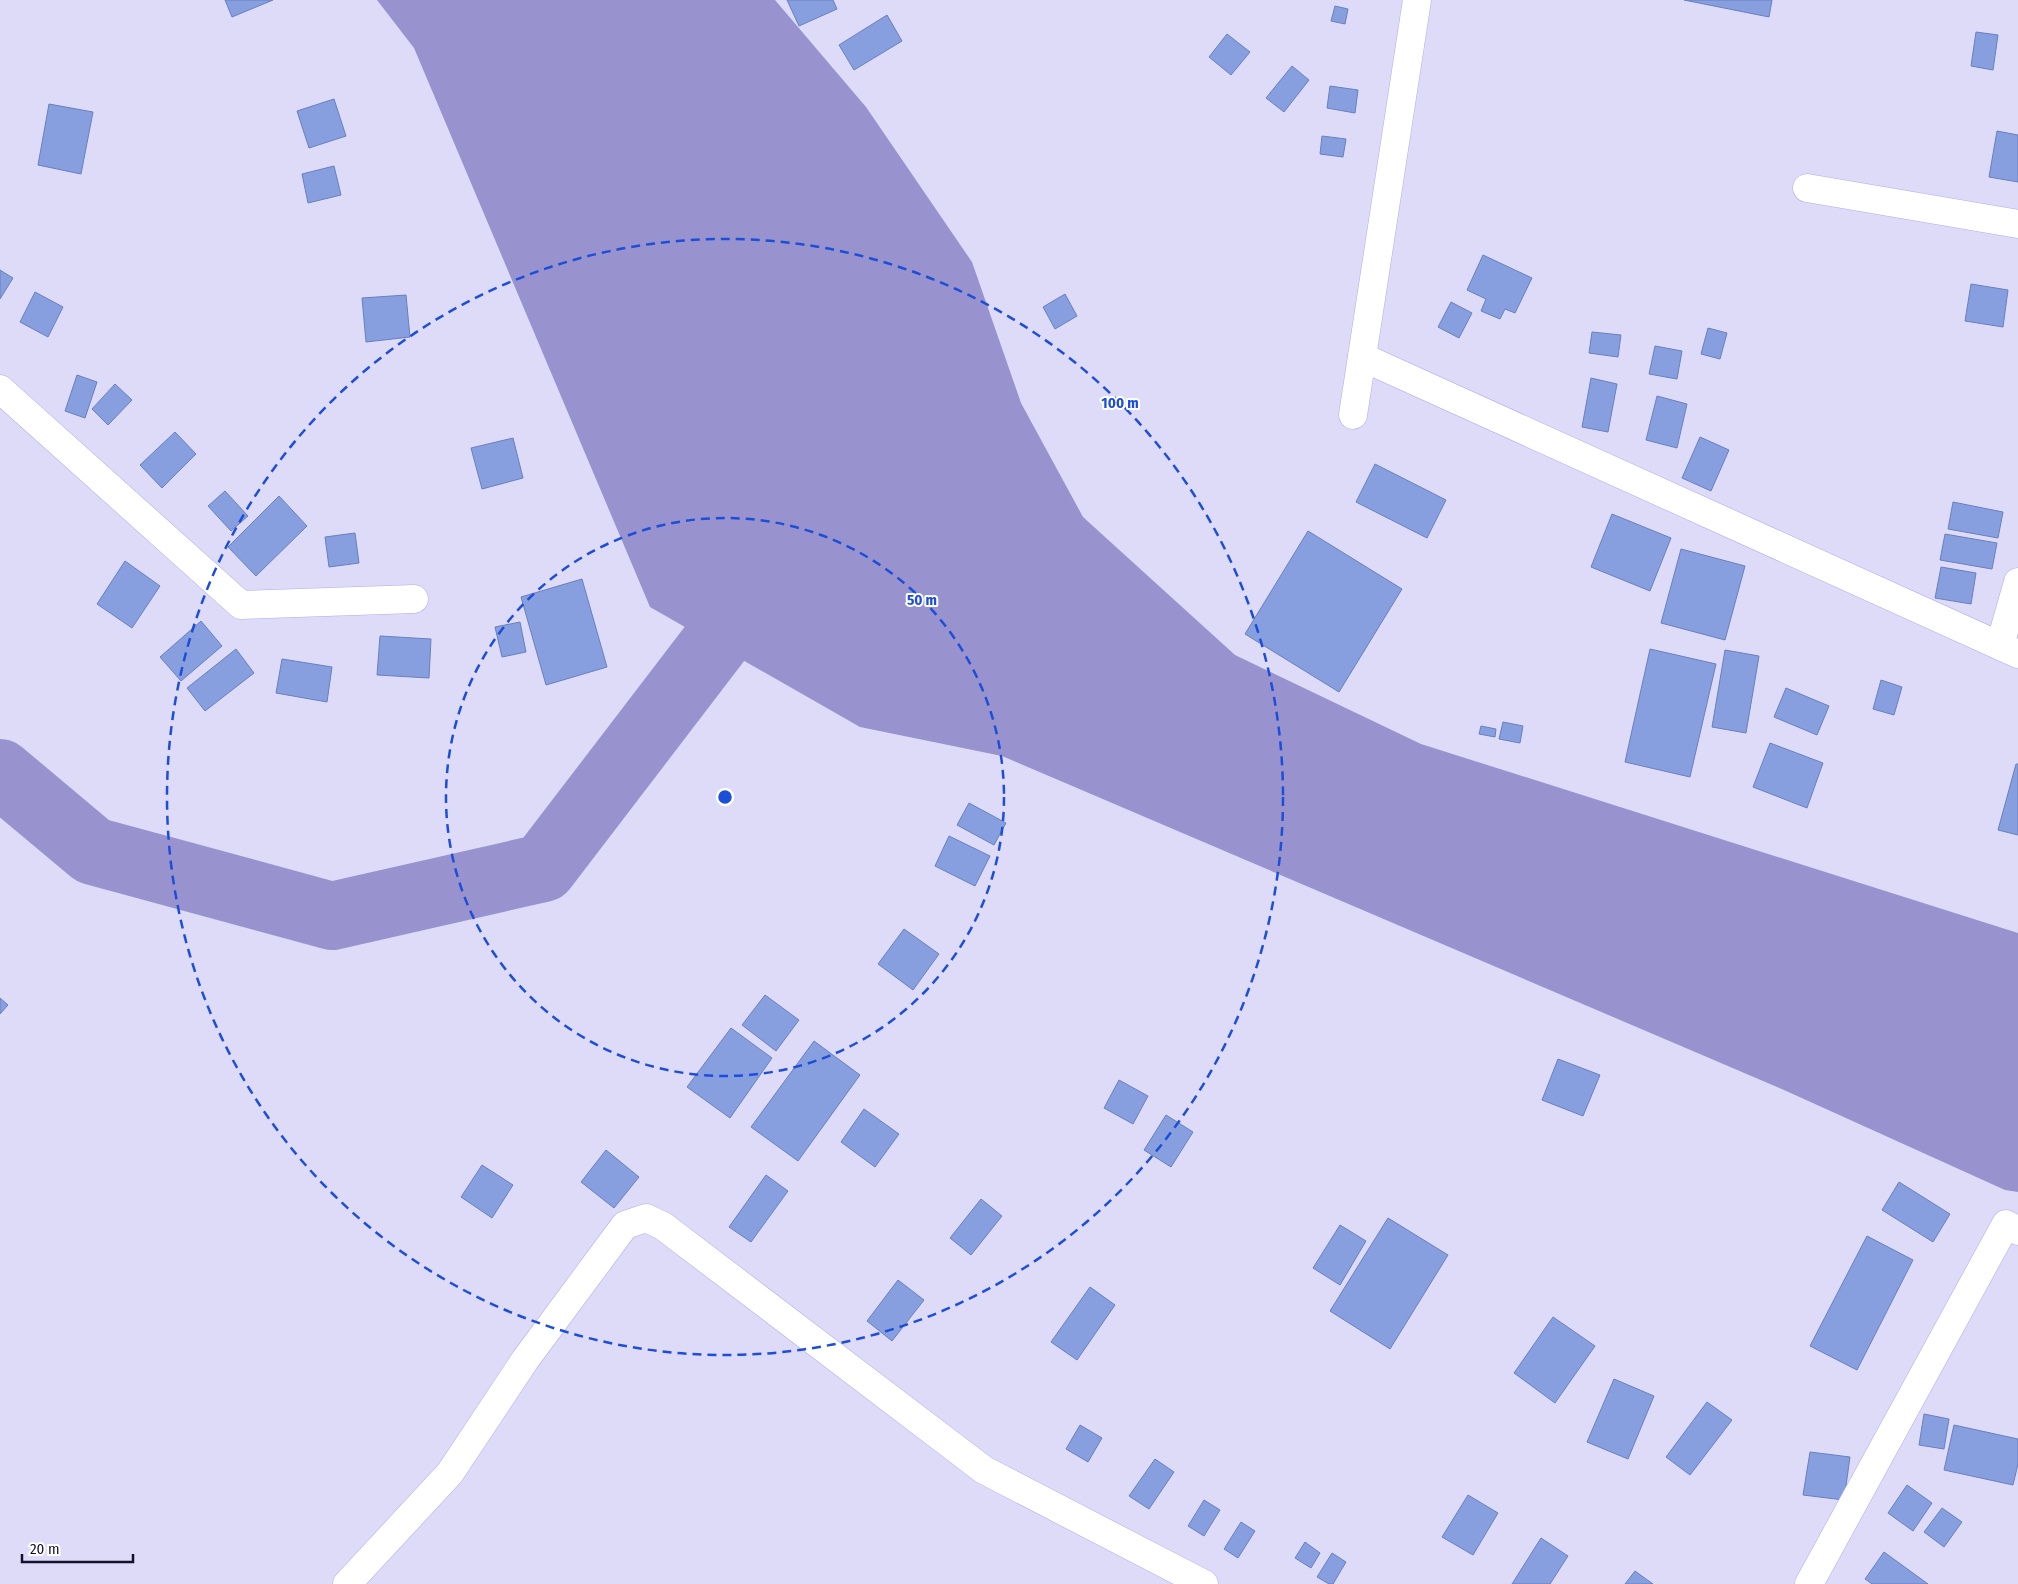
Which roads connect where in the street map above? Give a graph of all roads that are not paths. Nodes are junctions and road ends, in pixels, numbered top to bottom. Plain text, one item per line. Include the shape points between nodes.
1 (1417, 0) edge
2 (1807, 188) dead end
3 (2018, 224) edge
4 (1362, 357) junction
5 (0, 389) edge
6 (1352, 415) dead end
7 (2018, 582) edge
8 (414, 599) dead end
9 (2009, 650) edge
10 (2018, 1231) edge
11 (1812, 1583) edge
12 (347, 1584) edge
13 (1204, 1584) edge

1 - 4 street
2 - 3 street
4 - 6 street
4 - 9 street
5 - 8 street via 242,605
7 - 9 street
10 - 11 street via 2006,1224
12 - 13 street via 450,1473 525,1360 625,1225 646,1218 663,1226 984,1470

